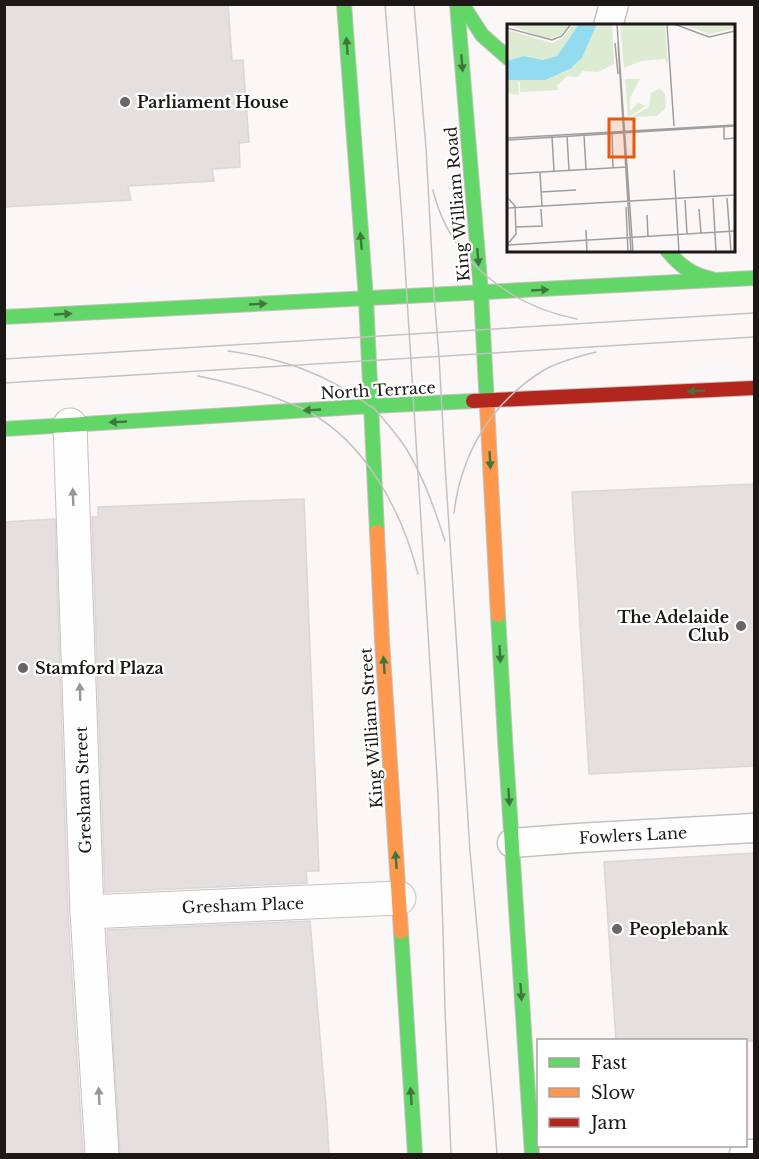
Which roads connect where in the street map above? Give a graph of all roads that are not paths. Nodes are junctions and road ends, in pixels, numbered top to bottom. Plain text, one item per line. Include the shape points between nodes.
1 (344, 4) edge
2 (457, 4) edge
3 (462, 4) edge
4 (614, 4) edge
5 (609, 24) edge
6 (507, 57) edge
7 (669, 252) edge
8 (754, 278) edge
9 (723, 280) junction
10 (482, 293) junction
11 (366, 299) junction
12 (4, 317) edge
13 (754, 388) edge
14 (487, 401) junction
15 (371, 407) junction
16 (70, 425) junction
17 (4, 429) edge
18 (754, 828) edge
19 (512, 843) junction
20 (399, 898) junction
21 (87, 912) junction
22 (754, 1154) edge
23 (102, 1155) edge
24 (415, 1155) edge
25 (532, 1155) edge
26 (744, 1155) edge

11 -> 1 main road
2 -> 10 main road, King William Road
3 - 6 main road via 482,35
4 - 5 lane
7 - 9 main road via 693,275
8 - 9 main road
10 -> 9 main road
10 - 11 main road
10 - 14 main road, King William Road
12 -> 11 main road
11 - 15 main road, King William Street
13 -> 14 main road, North Terrace
14 - 15 main road, North Terrace
14 -> 19 main road
15 -> 16 main road, North Terrace
20 -> 15 main road, King William Street
16 - 17 main road, North Terrace
21 -> 16 street, Gresham Street
18 - 19 lane, Fowlers Lane
19 -> 25 main road
20 - 21 street, Gresham Place
24 -> 20 main road, King William Street
23 -> 21 street, Gresham Street
22 - 26 lane

